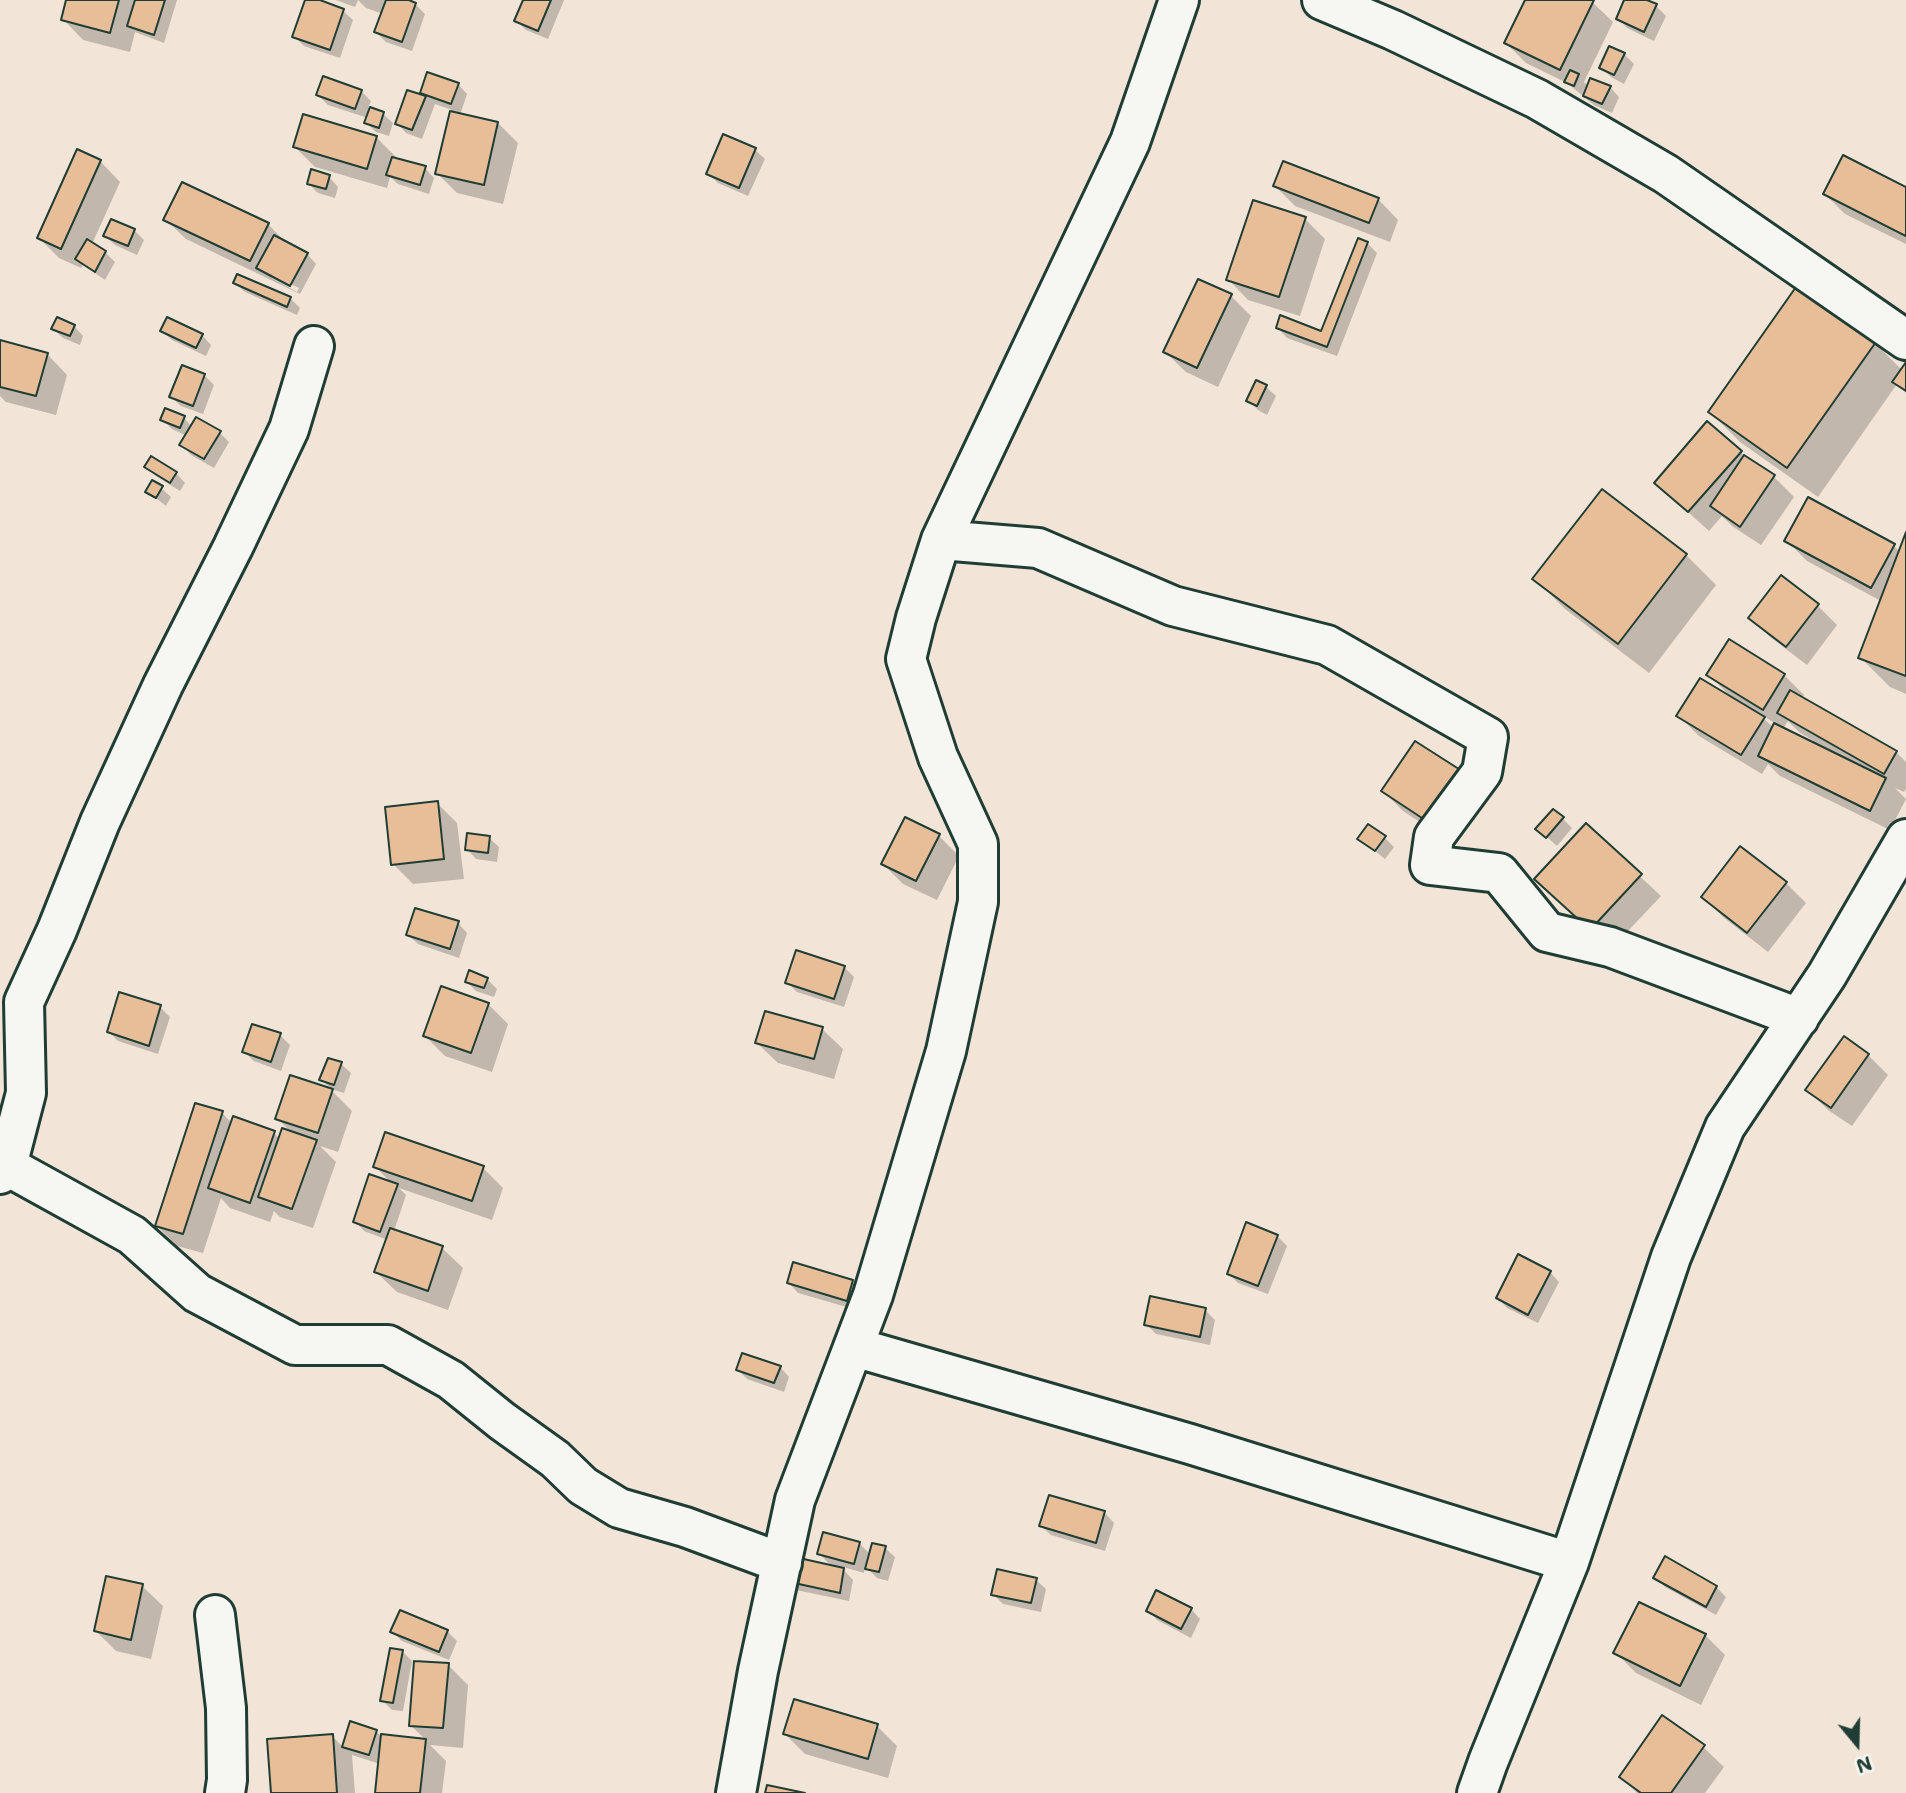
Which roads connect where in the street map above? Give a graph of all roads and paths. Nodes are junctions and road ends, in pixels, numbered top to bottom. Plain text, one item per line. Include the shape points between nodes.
1 (1179, 0) edge
2 (1322, 0) edge
3 (1906, 340) edge
4 (314, 346) dead end
5 (941, 540) junction
6 (1906, 838) edge
7 (1799, 1018) junction
8 (3, 1170) edge
9 (853, 1347) junction
10 (1570, 1562) junction
11 (782, 1563) junction
12 (215, 1615) dead end
13 (225, 1793) edge
14 (736, 1793) edge
15 (1477, 1793) edge

1 - 5 street via 1130,142
2 - 3 street via 1537,99 1666,174
4 - 8 street via 289,429 163,685 24,1002 26,1093
5 - 7 street via 1038,548 1173,606 1327,645 1488,737 1482,772 1434,837 1430,865 1499,873 1547,932 1610,947
5 - 9 street via 906,659 938,757 978,844 978,902 946,1051
6 - 7 street
7 - 10 street via 1725,1127 1671,1257
8 - 11 street via 132,1235 197,1293 295,1345 388,1345 451,1380 555,1459 583,1486 620,1508
9 - 10 street via 1190,1444
9 - 11 street via 795,1500
10 - 15 street
11 - 14 street
12 - 13 street via 226,1708

